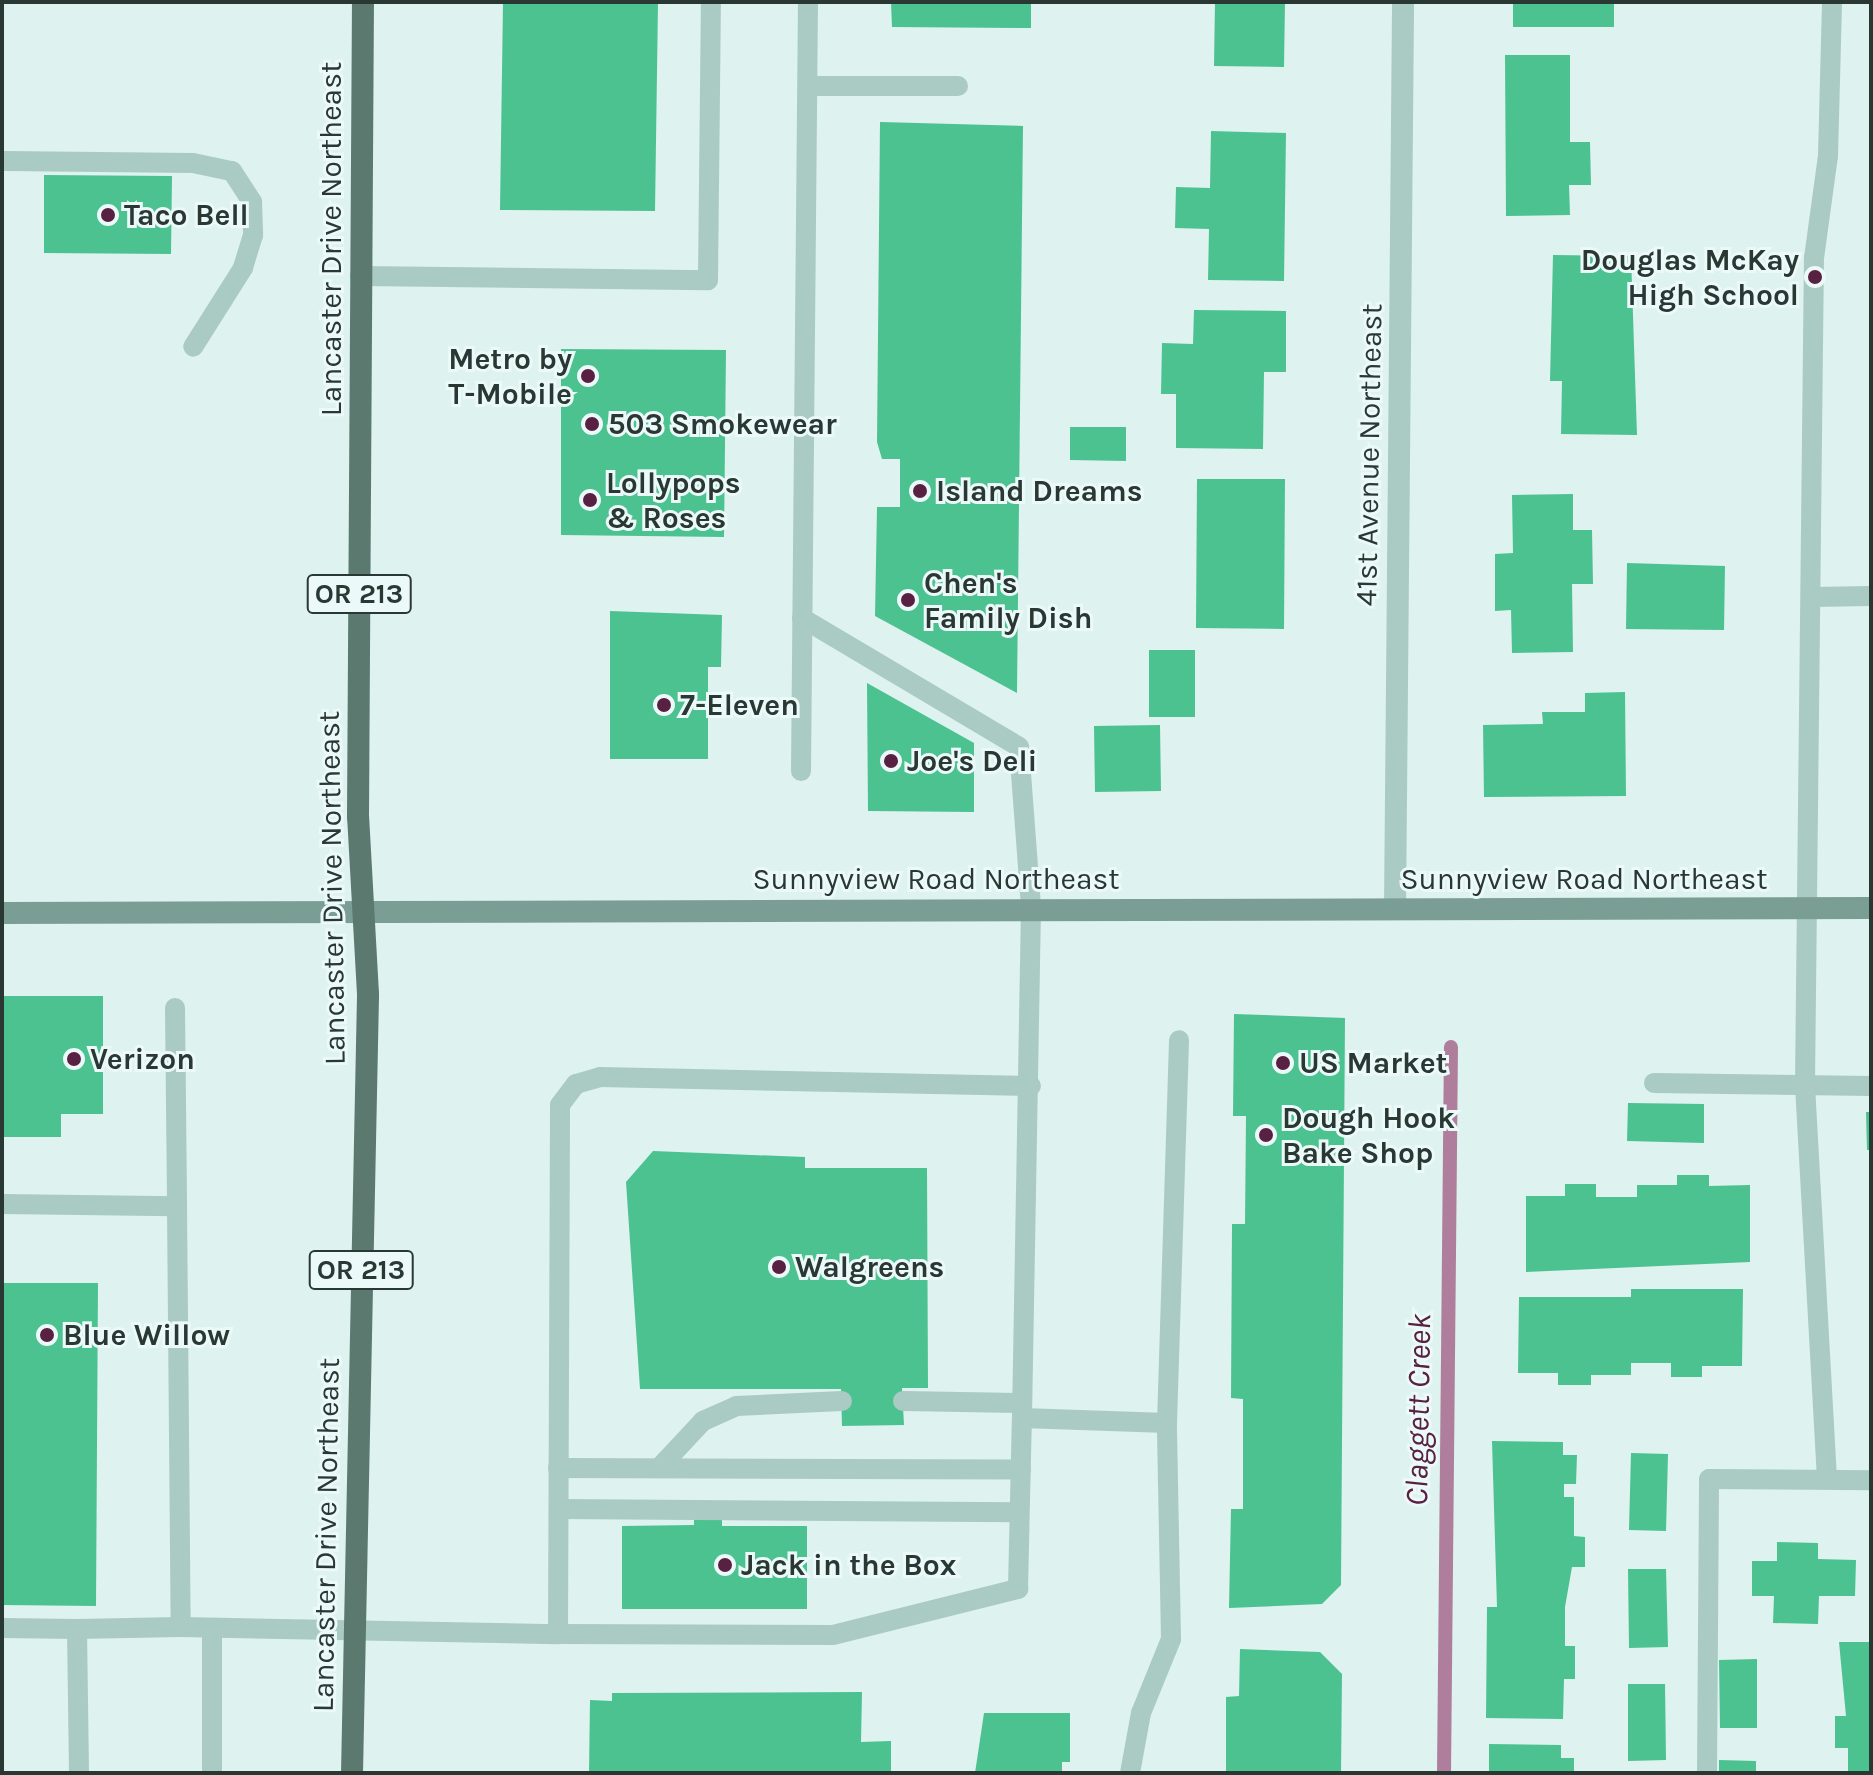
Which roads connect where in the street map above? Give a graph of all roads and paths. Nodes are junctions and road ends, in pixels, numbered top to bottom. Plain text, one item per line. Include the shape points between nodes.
1 (363, 2) edge
2 (711, 2) edge
3 (808, 2) edge
4 (1403, 2) edge
5 (1832, 2) edge
6 (808, 86) junction
7 (958, 86) dead end
8 (5, 161) dead end
9 (360, 276) junction
10 (193, 347) dead end
11 (1871, 596) edge
12 (1813, 597) junction
13 (802, 618) junction
14 (801, 771) dead end
15 (1031, 907) junction
16 (1813, 908) junction
17 (1871, 908) edge
18 (1395, 909) junction
19 (362, 911) junction
20 (2, 913) edge
21 (175, 1008) dead end
22 (1179, 1040) dead end
23 (1654, 1083) dead end
24 (1805, 1084) junction
25 (1031, 1086) junction
26 (1871, 1086) edge
27 (2, 1204) edge
28 (177, 1206) junction
29 (842, 1401) dead end
30 (903, 1401) dead end
31 (1022, 1411) junction
32 (1167, 1423) junction
33 (558, 1468) junction
34 (659, 1468) junction
35 (1021, 1470) junction
36 (1827, 1479) junction
37 (1871, 1480) edge
38 (559, 1509) junction
39 (1019, 1512) junction
40 (181, 1627) junction
41 (2, 1628) edge
42 (212, 1628) junction
43 (77, 1629) junction
44 (353, 1630) junction
45 (558, 1634) junction
46 (79, 1773) edge
47 (212, 1773) edge
48 (352, 1773) edge
49 (1130, 1773) edge
50 (1707, 1773) edge

1 - 9 main road, Lancaster Drive Northeast / OR 213
2 - 9 lane via 708,280
3 - 6 lane
4 - 18 street, 41st Avenue Northeast
5 - 12 lane via 1828,156 1814,258
6 - 7 lane
6 - 13 lane
8 - 10 lane via 193,163 232,171 252,202 253,235 243,268
9 - 19 main road, Lancaster Drive Northeast / OR 213
11 - 12 lane
12 - 16 lane
13 - 14 lane
13 - 15 lane via 1019,747
15 - 18 main road, Sunnyview Road Northeast
15 - 19 main road, Sunnyview Road Northeast
15 - 25 lane
16 - 17 main road, Sunnyview Road Northeast
16 - 18 main road, Sunnyview Road Northeast
16 - 24 lane
19 - 20 main road, Sunnyview Road Northeast
19 - 44 main road, Lancaster Drive Northeast / OR 213 via 368,994
21 - 28 lane
22 - 32 lane
23 - 24 lane
24 - 26 lane
24 - 36 lane
25 - 31 lane
25 - 33 lane via 600,1077 576,1084 560,1105
27 - 28 lane
28 - 40 lane
29 - 34 lane via 736,1406 703,1421
30 - 31 lane
31 - 32 lane
31 - 35 lane
32 - 49 lane via 1171,1639 1141,1713
33 - 34 lane
33 - 38 lane
34 - 35 lane
35 - 39 lane
36 - 37 lane
36 - 50 lane via 1709,1479
38 - 39 lane
38 - 45 lane
39 - 45 lane via 1018,1589 991,1601 833,1635
40 - 42 lane
40 - 43 lane
41 - 43 lane
42 - 44 lane
42 - 47 lane
43 - 46 lane
44 - 45 lane
44 - 48 main road, Lancaster Drive Northeast / OR 213

